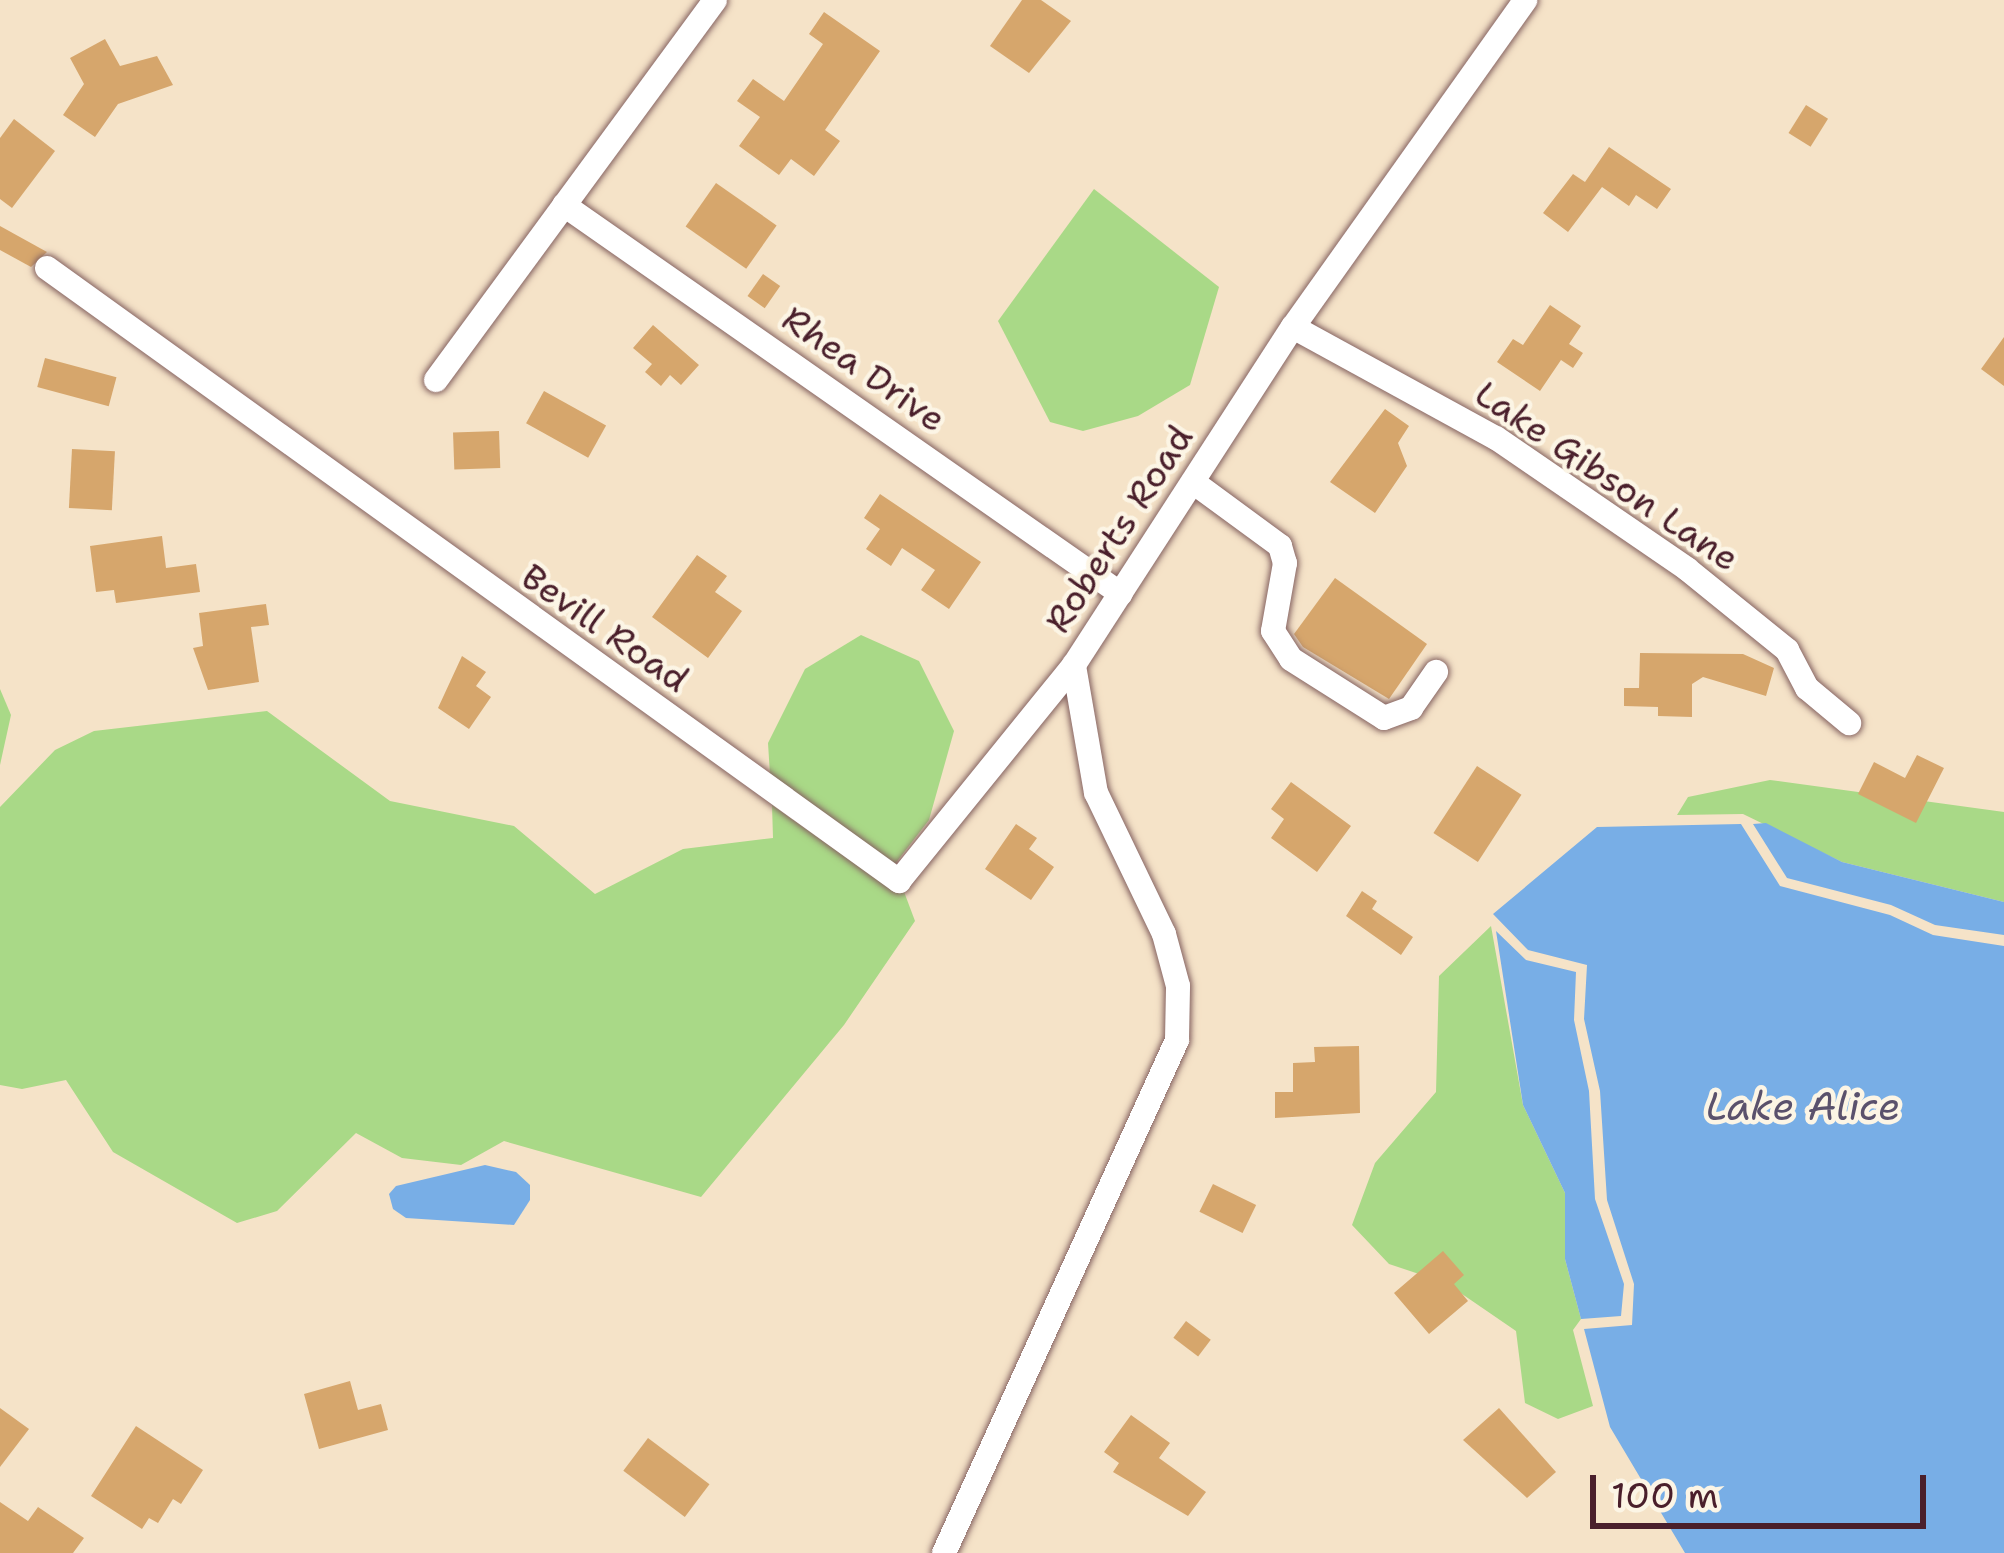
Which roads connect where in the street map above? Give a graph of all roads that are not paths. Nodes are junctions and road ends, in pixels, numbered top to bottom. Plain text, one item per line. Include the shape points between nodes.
1 (715, 0) edge
2 (1525, 0) edge
3 (564, 205) junction
4 (47, 268) dead end
5 (1293, 327) junction
6 (436, 380) dead end
7 (1193, 482) junction
8 (1121, 594) junction
9 (1074, 665) junction
10 (1436, 672) dead end
11 (1849, 723) dead end
12 (944, 1553) edge

1 - 3 street
2 - 5 street, Roberts Road
3 - 6 street
3 - 8 street, Rhea Drive
4 - 9 street, Bevill Road via 899,880
5 - 7 street, Roberts Road
5 - 11 street, Lake Gibson Lane via 1496,438 1688,568 1787,650 1807,688
7 - 8 street, Roberts Road
7 - 10 street via 1280,546 1285,563 1273,632 1291,659 1384,718 1411,708
8 - 9 street, Roberts Road
9 - 12 street, Roberts Road via 1096,793 1169,951 1177,1040

